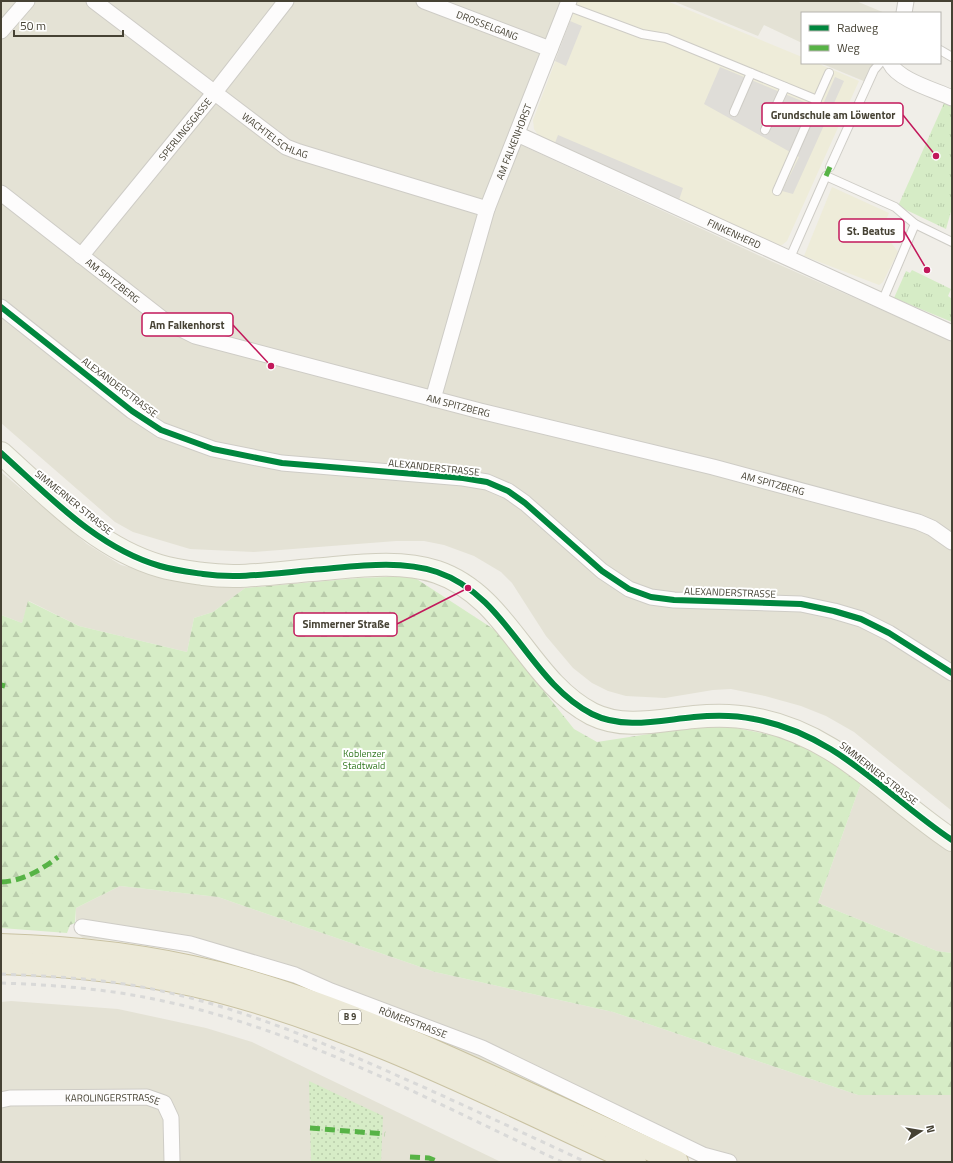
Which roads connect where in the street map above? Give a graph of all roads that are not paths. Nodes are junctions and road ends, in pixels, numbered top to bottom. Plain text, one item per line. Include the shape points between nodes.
1 (27, 1) edge
2 (94, 1) edge
3 (286, 1) edge
4 (424, 1) edge
5 (906, 1) edge
6 (568, 4) edge
7 (904, 12) edge
8 (1, 31) edge
9 (550, 49) junction
10 (941, 51) edge
11 (952, 57) edge
12 (879, 64) edge
13 (891, 64) edge
14 (751, 73) junction
15 (829, 73) dead end
16 (785, 87) junction
17 (215, 92) junction
18 (952, 98) edge
19 (817, 100) junction
20 (734, 112) dead end
21 (765, 130) dead end
22 (517, 134) junction
23 (830, 167) dead end
24 (777, 191) dead end
25 (1, 193) edge
26 (487, 209) junction
27 (915, 224) junction
28 (952, 242) edge
29 (81, 256) junction
30 (789, 260) junction
31 (882, 302) junction
32 (1, 307) edge
33 (952, 333) edge
34 (434, 399) junction
35 (1, 453) edge
36 (952, 542) edge
37 (952, 673) edge
38 (952, 840) edge
39 (82, 927) dead end
40 (1, 945) edge
41 (1, 963) edge
42 (1, 1100) edge
43 (172, 1162) edge
44 (635, 1162) edge
45 (677, 1162) edge
46 (729, 1162) edge

1 - 8 street
2 - 17 street, WACHTELSCHLAG
3 - 17 street, SPERLINGSGASSE
4 - 9 street, DROSSELGANG
5 - 7 street
6 - 9 street, AM FALKENHORST
6 - 14 lane via 642,34 666,38
9 - 22 street, AM FALKENHORST
10 - 11 lane
12 - 23 lane via 874,70
13 - 18 street via 902,76
14 - 16 lane
14 - 20 lane
15 - 19 lane
16 - 19 lane
16 - 21 lane
17 - 26 street, WACHTELSCHLAG via 286,147
17 - 29 street, SPERLINGSGASSE
19 - 24 lane
22 - 26 street, AM FALKENHORST
22 - 30 street, FINKENHERD
25 - 29 street, AM SPITZBERG
26 - 34 street, AM FALKENHORST
27 - 28 lane
27 - 30 lane via 895,207 826,176
27 - 31 lane
29 - 34 street, AM SPITZBERG via 165,321 195,336
30 - 31 street, FINKENHERD
31 - 33 street, FINKENHERD
32 - 37 street, ALEXANDERSTRASSE via 132,411 161,430 213,448 282,463 487,482 508,491 525,503 602,571 629,589 651,597 674,600 801,604 834,611 861,619 889,633
34 - 36 street, AM SPITZBERG via 713,467 918,522
35 - 38 street, SIMMERNER STRASSE via 100,538 160,567 227,575 369,566 412,566 438,572 468,588 493,610 552,684 574,704 594,715 625,722 731,716 787,727 842,754 928,824
39 - 46 street, RÖMERSTRASSE via 190,944 295,975 482,1048 703,1155
40 - 45 highway, B 9 via 53,946 132,955 207,970 265,987 387,1031
41 - 44 highway, B 9 via 51,964 132,973 218,991 314,1022 452,1079
42 - 43 street, KAROLINGERSTRASSE via 147,1096 164,1103 171,1118

